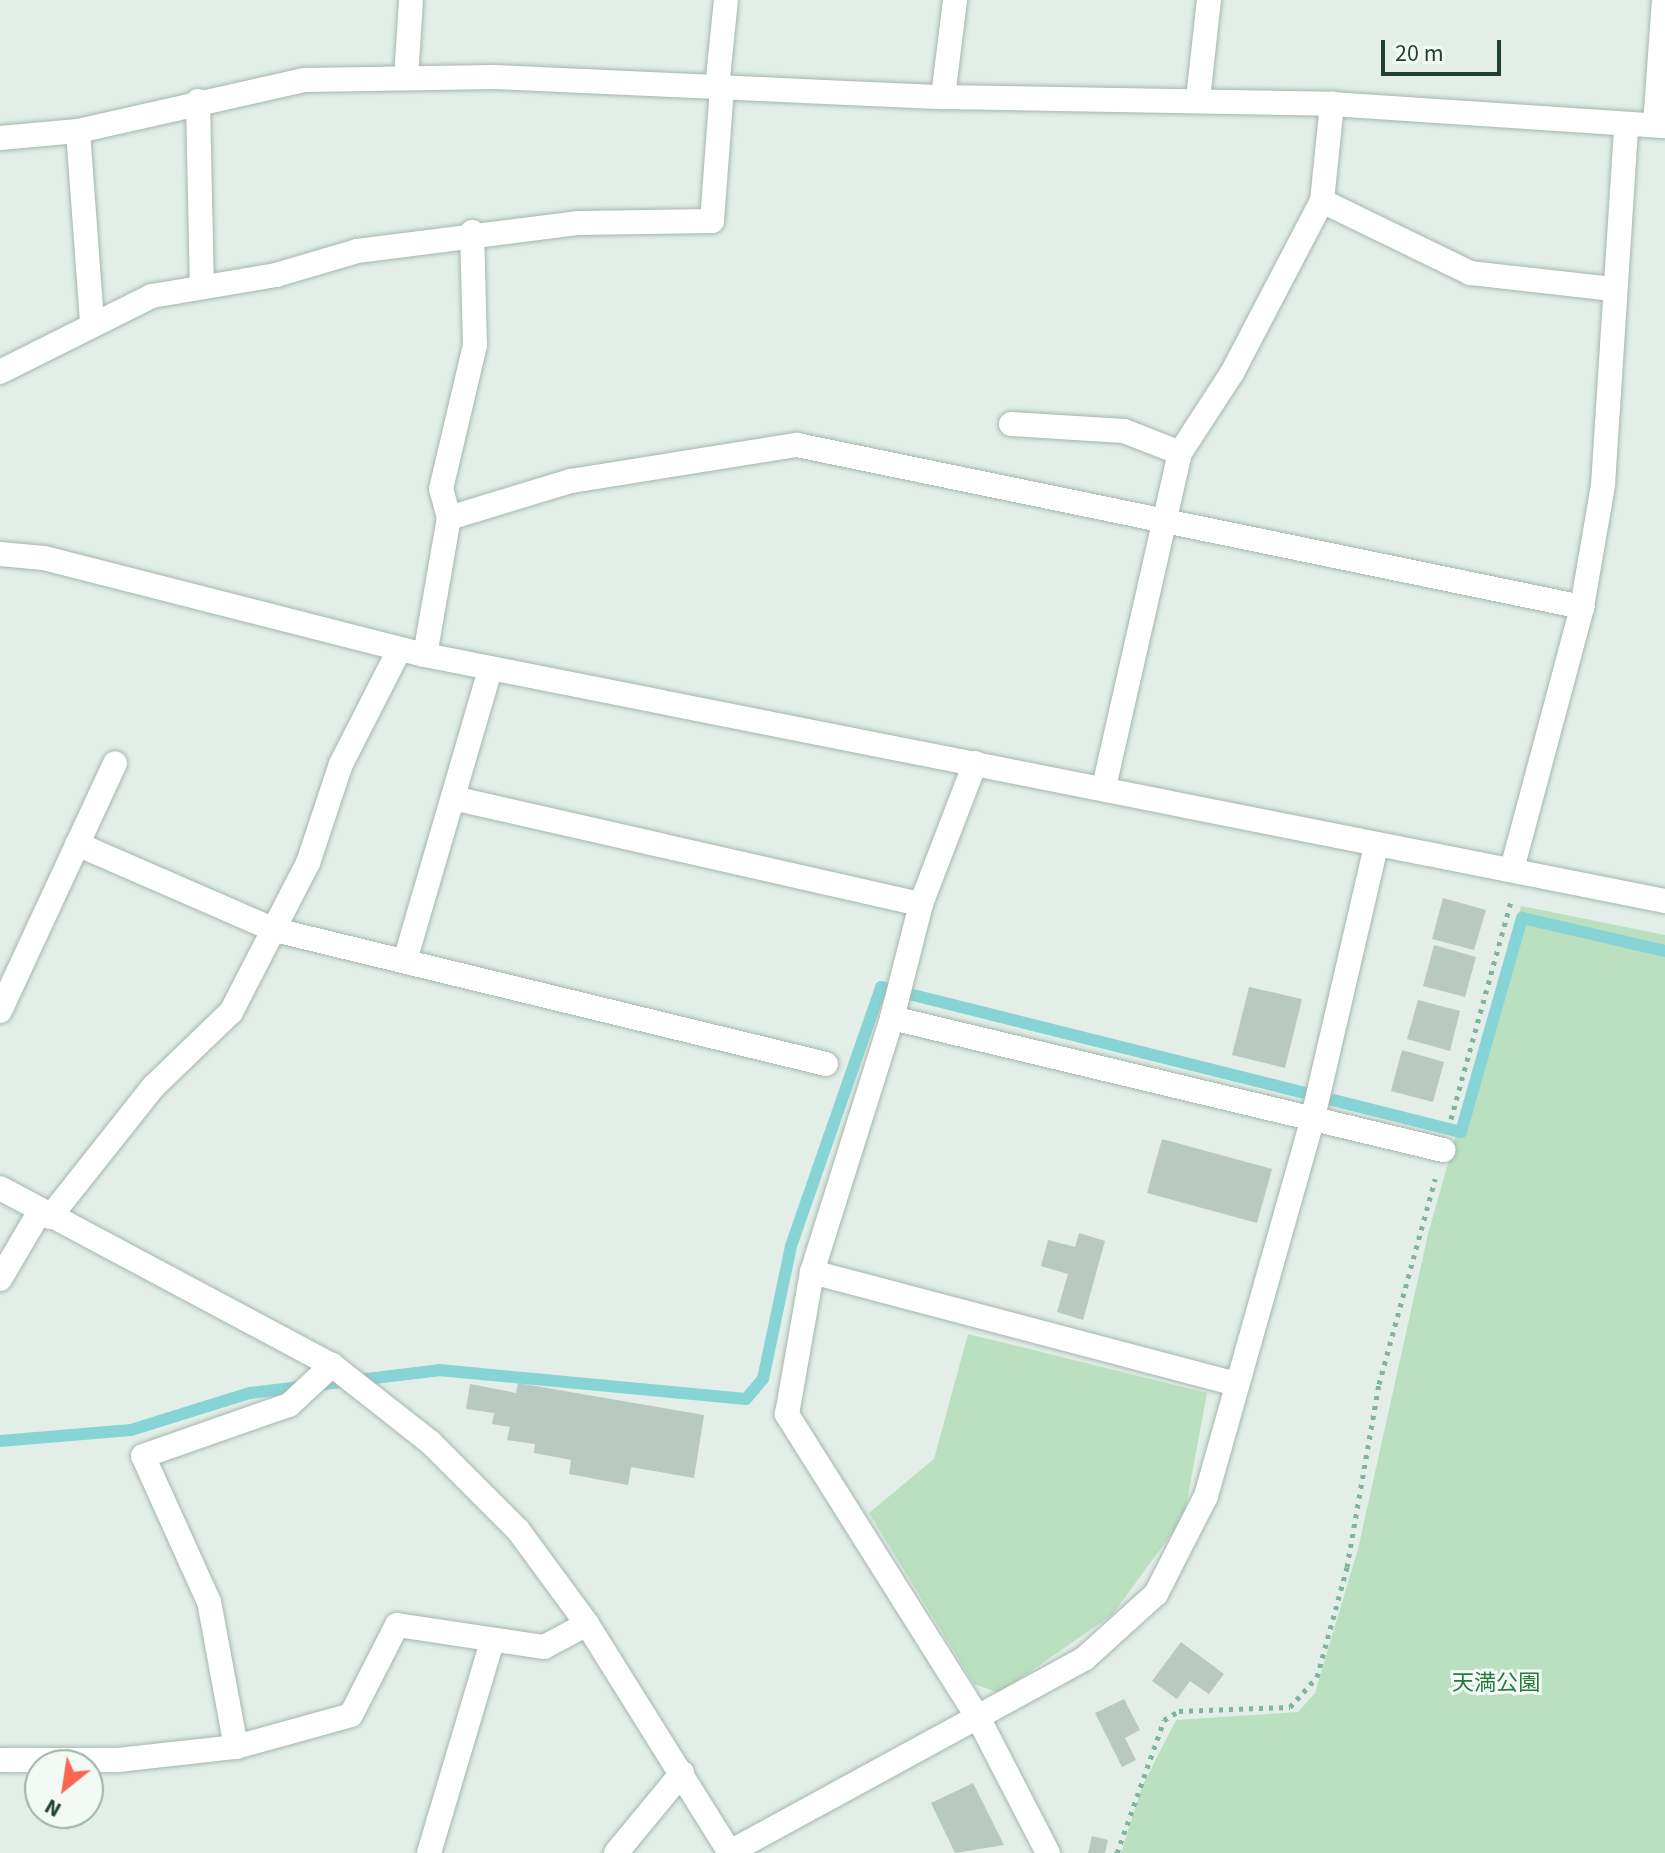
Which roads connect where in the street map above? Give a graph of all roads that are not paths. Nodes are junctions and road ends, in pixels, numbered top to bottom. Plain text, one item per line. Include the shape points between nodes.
1 (411, 0) edge
2 (726, 0) edge
3 (955, 0) edge
4 (1209, 0) edge
5 (1664, 0) edge
6 (406, 78) junction
7 (720, 88) junction
8 (943, 97) junction
9 (1198, 99) junction
10 (198, 101) junction
11 (1332, 104) junction
12 (1626, 125) junction
13 (1660, 126) edge
14 (78, 131) junction
15 (0, 138) edge
16 (1322, 201) junction
17 (472, 232) junction
18 (202, 285) junction
19 (1612, 289) junction
20 (92, 321) junction
21 (0, 372) edge
22 (1011, 424) dead end
23 (1180, 453) junction
24 (1164, 517) junction
25 (449, 518) junction
26 (0, 554) edge
27 (1582, 607) junction
28 (399, 650) junction
29 (425, 655) junction
30 (490, 669) junction
31 (115, 763) dead end
32 (975, 763) junction
33 (1104, 787) junction
34 (453, 798) junction
35 (77, 844) junction
36 (1376, 846) junction
37 (1512, 869) junction
38 (1665, 901) edge
39 (921, 904) junction
40 (275, 930) junction
41 (406, 957) junction
42 (0, 1011) edge
43 (892, 1018) junction
44 (826, 1064) dead end
45 (1313, 1117) junction
46 (1443, 1150) road end
47 (0, 1188) edge
48 (45, 1214) junction
49 (812, 1272) junction
50 (0, 1279) edge
51 (332, 1365) junction
52 (1237, 1384) junction
53 (587, 1624) junction
54 (492, 1642) junction
55 (980, 1721) junction
56 (236, 1747) junction
57 (0, 1760) edge
58 (682, 1773) junction
59 (429, 1853) edge
60 (616, 1853) edge
61 (730, 1853) edge
62 (1048, 1853) edge

1 - 6 street
2 - 7 street
3 - 8 street
4 - 9 street
5 - 13 street
6 - 7 street
6 - 10 street via 305,80
7 - 8 street
7 - 17 street via 712,221
8 - 9 street
9 - 11 street
10 - 14 street
10 - 18 street
11 - 12 street
11 - 16 street
12 - 13 street
12 - 19 street
14 - 15 street
14 - 20 street
16 - 19 street via 1470,273
16 - 23 street via 1232,373
17 - 18 street
17 - 25 street via 475,345 441,489
18 - 20 street
19 - 27 street via 1603,485
20 - 21 street
22 - 23 street via 1124,431
23 - 24 street
24 - 25 street via 797,445 571,481
24 - 27 street
24 - 33 street
25 - 29 street
26 - 28 street via 44,558
27 - 37 street
28 - 29 street
28 - 40 street via 341,764 308,863
29 - 30 street
30 - 32 street
30 - 34 street
31 - 35 street
32 - 33 street
32 - 39 street
33 - 36 street
34 - 39 street
34 - 41 street
35 - 40 street
35 - 42 street
36 - 37 street
36 - 45 street
37 - 38 street
39 - 43 street
40 - 41 street
40 - 48 street via 231,1012 154,1086
41 - 44 street
43 - 45 street
43 - 49 street
45 - 46 street
45 - 52 street
47 - 48 street
48 - 50 street
48 - 51 street
49 - 52 street
49 - 55 street via 787,1414
51 - 53 street via 430,1442 518,1530
51 - 56 street via 289,1405 143,1456 209,1602
52 - 55 street via 1206,1496 1156,1594 1084,1659
53 - 54 street via 544,1647
53 - 58 street
54 - 56 street via 397,1625 351,1715
54 - 59 street
55 - 61 street
55 - 62 street
56 - 57 street via 118,1760
58 - 60 street
58 - 61 street

